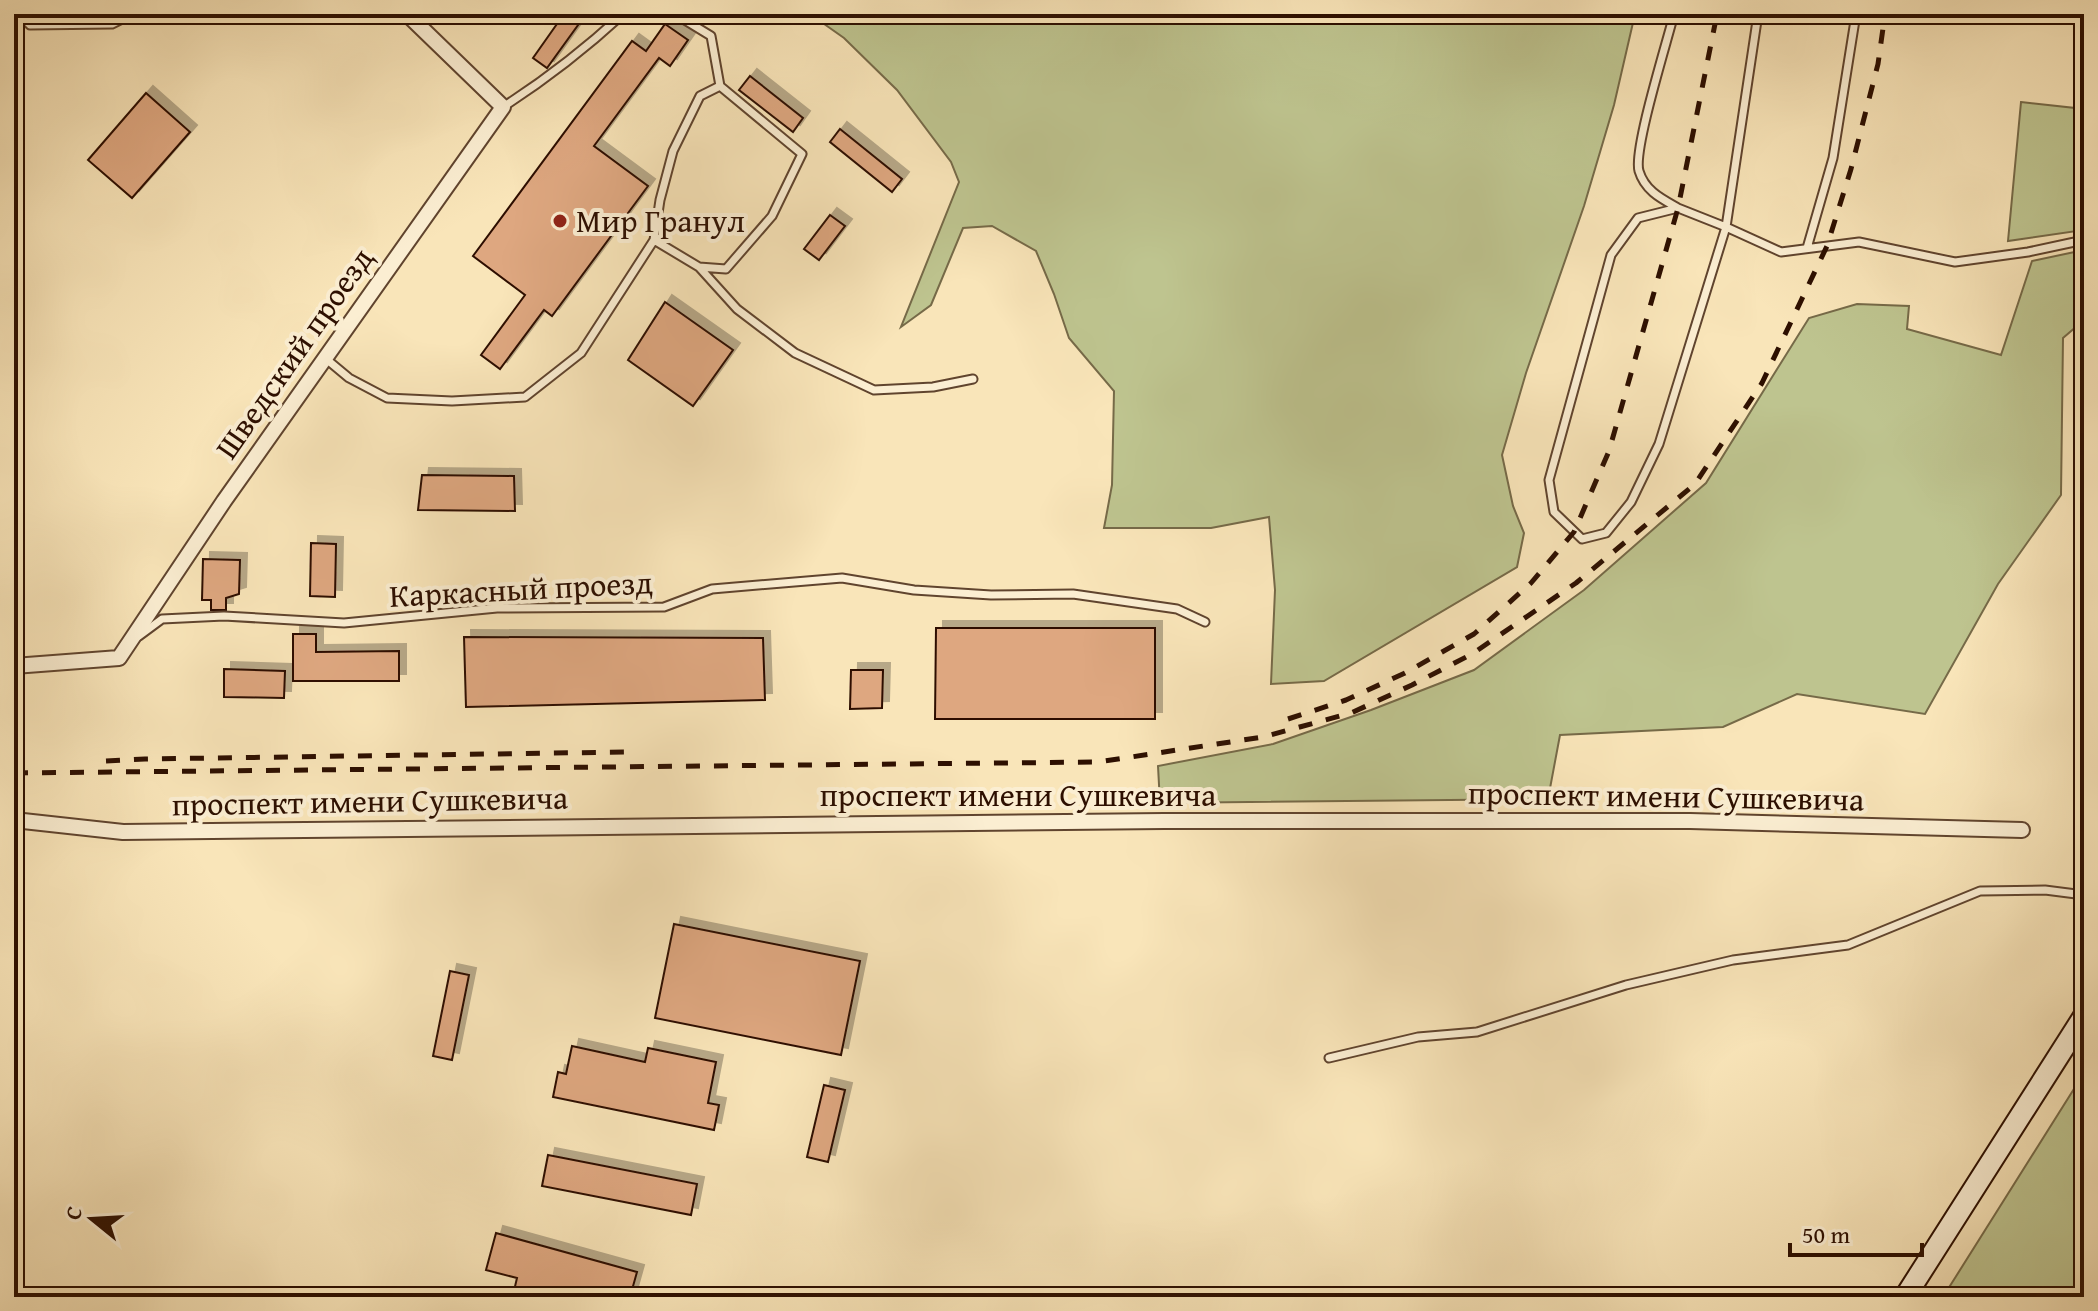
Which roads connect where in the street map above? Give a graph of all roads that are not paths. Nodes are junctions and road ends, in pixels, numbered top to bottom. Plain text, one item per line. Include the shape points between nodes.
1 (19, 14) edge
2 (132, 14) edge
3 (407, 14) edge
4 (623, 14) edge
5 (675, 14) edge
6 (1674, 14) edge
7 (1758, 14) edge
8 (1856, 14) edge
9 (720, 86) junction
10 (503, 107) junction
11 (1678, 208) junction
12 (1726, 227) junction
13 (654, 240) junction
14 (2084, 240) edge
15 (1807, 248) junction
16 (699, 267) junction
17 (325, 358) junction
18 (973, 379) dead end
19 (1205, 622) dead end
20 (127, 645) junction
21 (14, 666) edge
22 (14, 820) edge
23 (2022, 830) dead end
24 (2084, 895) edge
25 (2084, 1016) edge
26 (1329, 1058) dead end
27 (1905, 1297) edge

1 - 2 lane via 30,25 112,24
3 - 10 street
4 - 10 lane
5 - 9 lane via 711,36
6 - 11 lane via 1641,141 1639,170 1653,194
7 - 12 lane
8 - 15 lane via 1833,158
9 - 13 lane via 700,96 673,151
9 - 16 lane via 802,154 772,216 726,269
10 - 17 street, Шведский проезд
11 - 12 lane
11 - 12 lane via 1638,218 1611,255 1549,480 1554,512 1582,539 1606,533 1631,502 1659,444
12 - 15 lane via 1781,252
13 - 16 lane
13 - 17 lane via 581,353 525,397 387,398
14 - 15 lane via 1955,262 1859,242
16 - 18 lane via 737,309 795,353 874,390
17 - 20 street, Шведский проезд
19 - 20 lane, Каркасный проезд via 1177,609 1073,594 914,590 842,578 712,589 664,607 497,608 344,623 224,616 162,619
20 - 21 street via 119,658
22 - 23 street, проспект имени Сушкевича via 123,832 1164,821 1690,821
24 - 26 lane via 1980,891 1848,945 1733,960 1626,985 1477,1032 1418,1037
25 - 27 street

